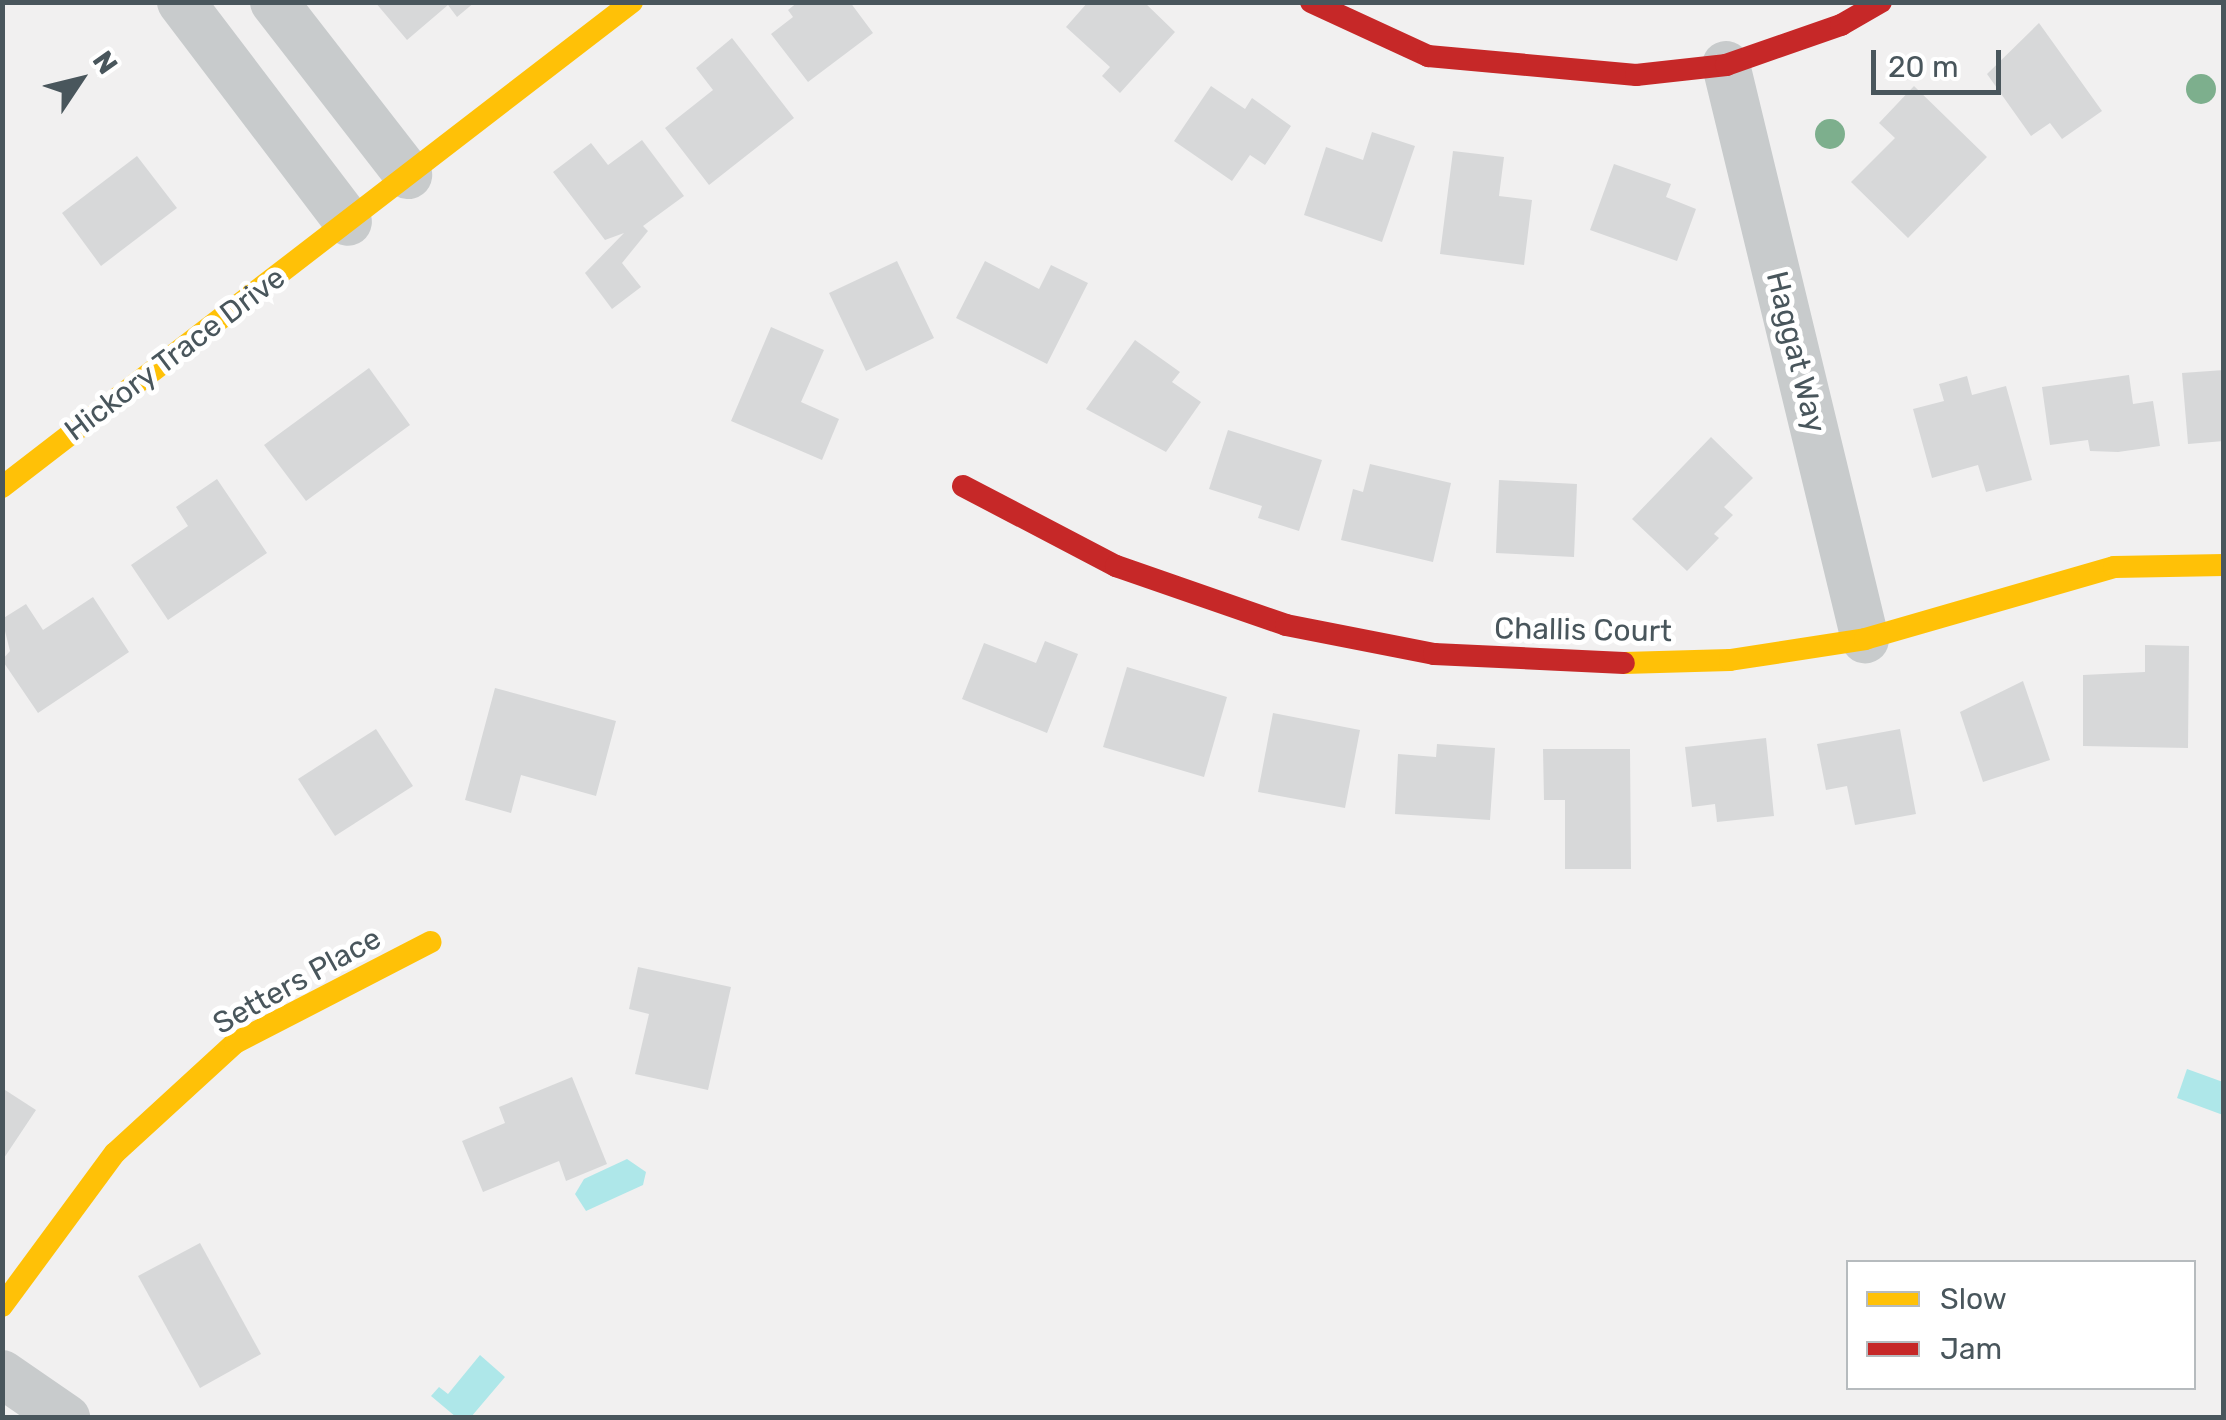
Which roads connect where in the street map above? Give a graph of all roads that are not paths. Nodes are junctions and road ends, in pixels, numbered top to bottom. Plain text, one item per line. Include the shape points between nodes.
1 (180, 2) edge
2 (274, 2) edge
3 (632, 2) edge
4 (1311, 2) edge
5 (1882, 2) edge
6 (1726, 65) junction
7 (408, 175) junction
8 (348, 222) junction
9 (963, 486) dead end
10 (2, 487) edge
11 (2224, 565) edge
12 (1865, 639) junction
13 (431, 942) dead end
14 (2, 1306) edge
15 (2, 1374) edge
16 (66, 1418) edge

1 - 8 street
2 - 7 street
3 - 7 street, Hickory Trace Drive
4 - 6 street via 1411,51 1468,63 1636,75
5 - 6 street via 1841,25
6 - 12 street, Haggat Way
7 - 8 street, Hickory Trace Drive
8 - 10 street, Hickory Trace Drive
9 - 12 street, Challis Court via 1116,566 1286,626 1434,654 1557,664 1701,661
11 - 12 street, Challis Court via 2114,568
13 - 14 street, Setters Place via 234,1043 115,1153
15 - 16 street

